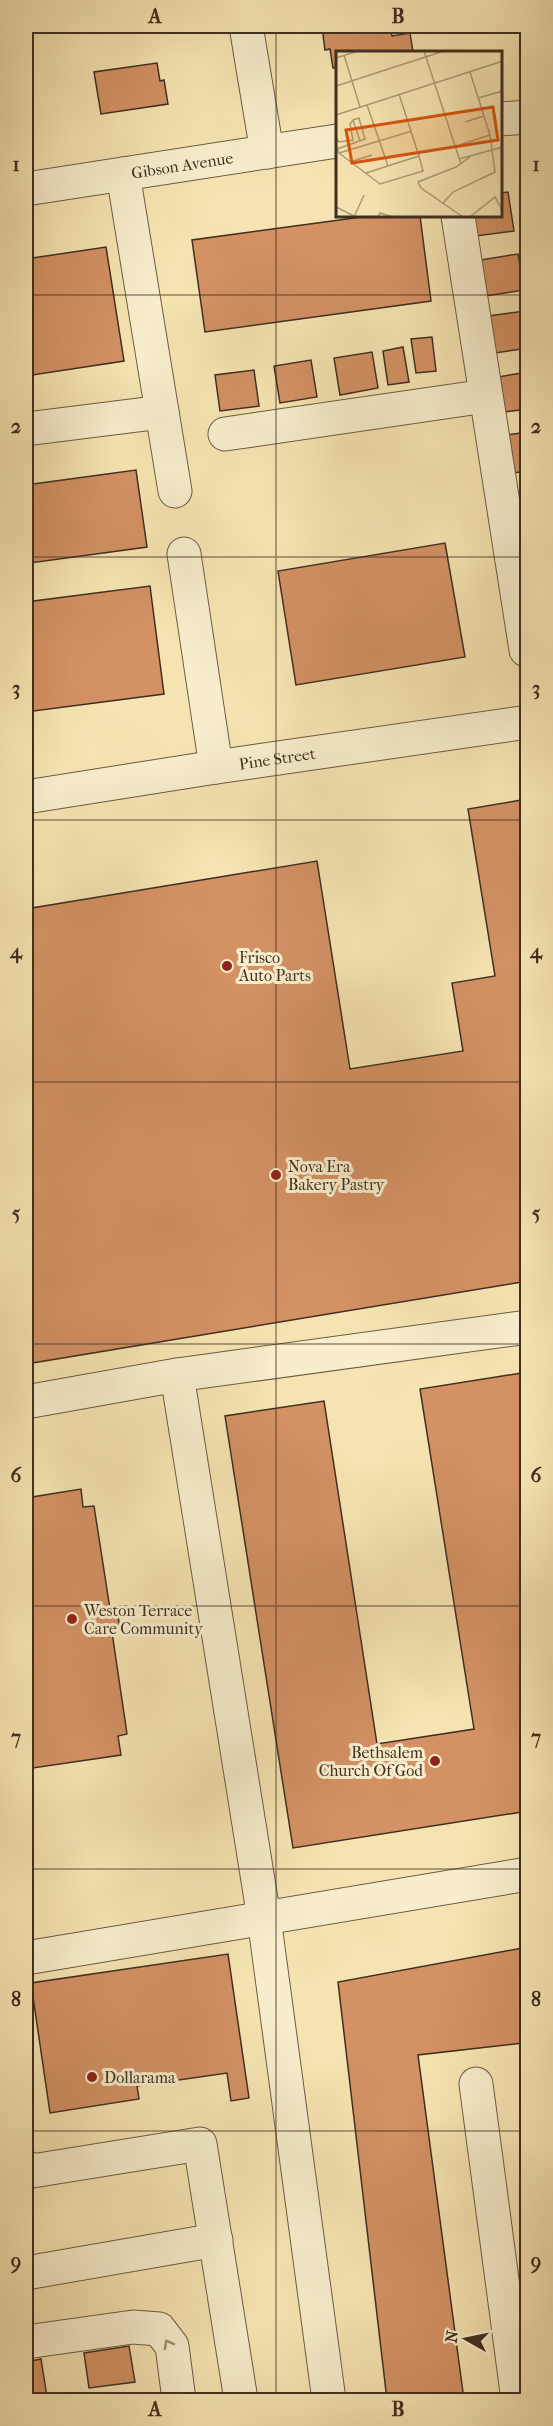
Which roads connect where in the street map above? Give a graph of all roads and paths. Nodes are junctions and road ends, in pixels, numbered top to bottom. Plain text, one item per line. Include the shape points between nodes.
1 (246, 26) edge
2 (528, 117) edge
3 (502, 119) edge
4 (336, 141) edge
5 (267, 152) junction
6 (123, 174) junction
7 (26, 189) edge
8 (458, 218) edge
9 (486, 396) junction
10 (162, 412) junction
11 (34, 428) dead end
12 (225, 434) dead end
13 (175, 490) dead end
14 (184, 554) dead end
15 (526, 650) dead end
16 (528, 722) edge
17 (216, 767) junction
18 (26, 797) edge
19 (528, 1327) edge
20 (177, 1375) junction
21 (26, 1402) edge
22 (528, 1875) edge
23 (264, 1918) junction
24 (26, 1958) edge
25 (476, 2084) dead end
26 (26, 2170) edge
27 (216, 2240) junction
28 (26, 2272) edge
29 (26, 2342) edge
30 (179, 2400) edge
31 (241, 2400) edge
32 (329, 2400) edge
33 (519, 2400) edge

1 - 5 street
2 - 3 street
4 - 5 street, Gibson Avenue
5 - 6 street, Gibson Avenue
6 - 7 street, Gibson Avenue
6 - 10 street
8 - 9 street
9 - 12 street
9 - 15 street
10 - 11 street
10 - 13 street
14 - 17 street
16 - 17 street, Pine Street
17 - 18 street, Pine Street
19 - 20 street
20 - 21 street
20 - 23 street
22 - 23 street
23 - 24 street
23 - 32 street
25 - 33 street
26 - 27 street via 200,2144
27 - 28 street
27 - 31 street
30 -> 29 street via 172,2346 159,2330 133,2327

